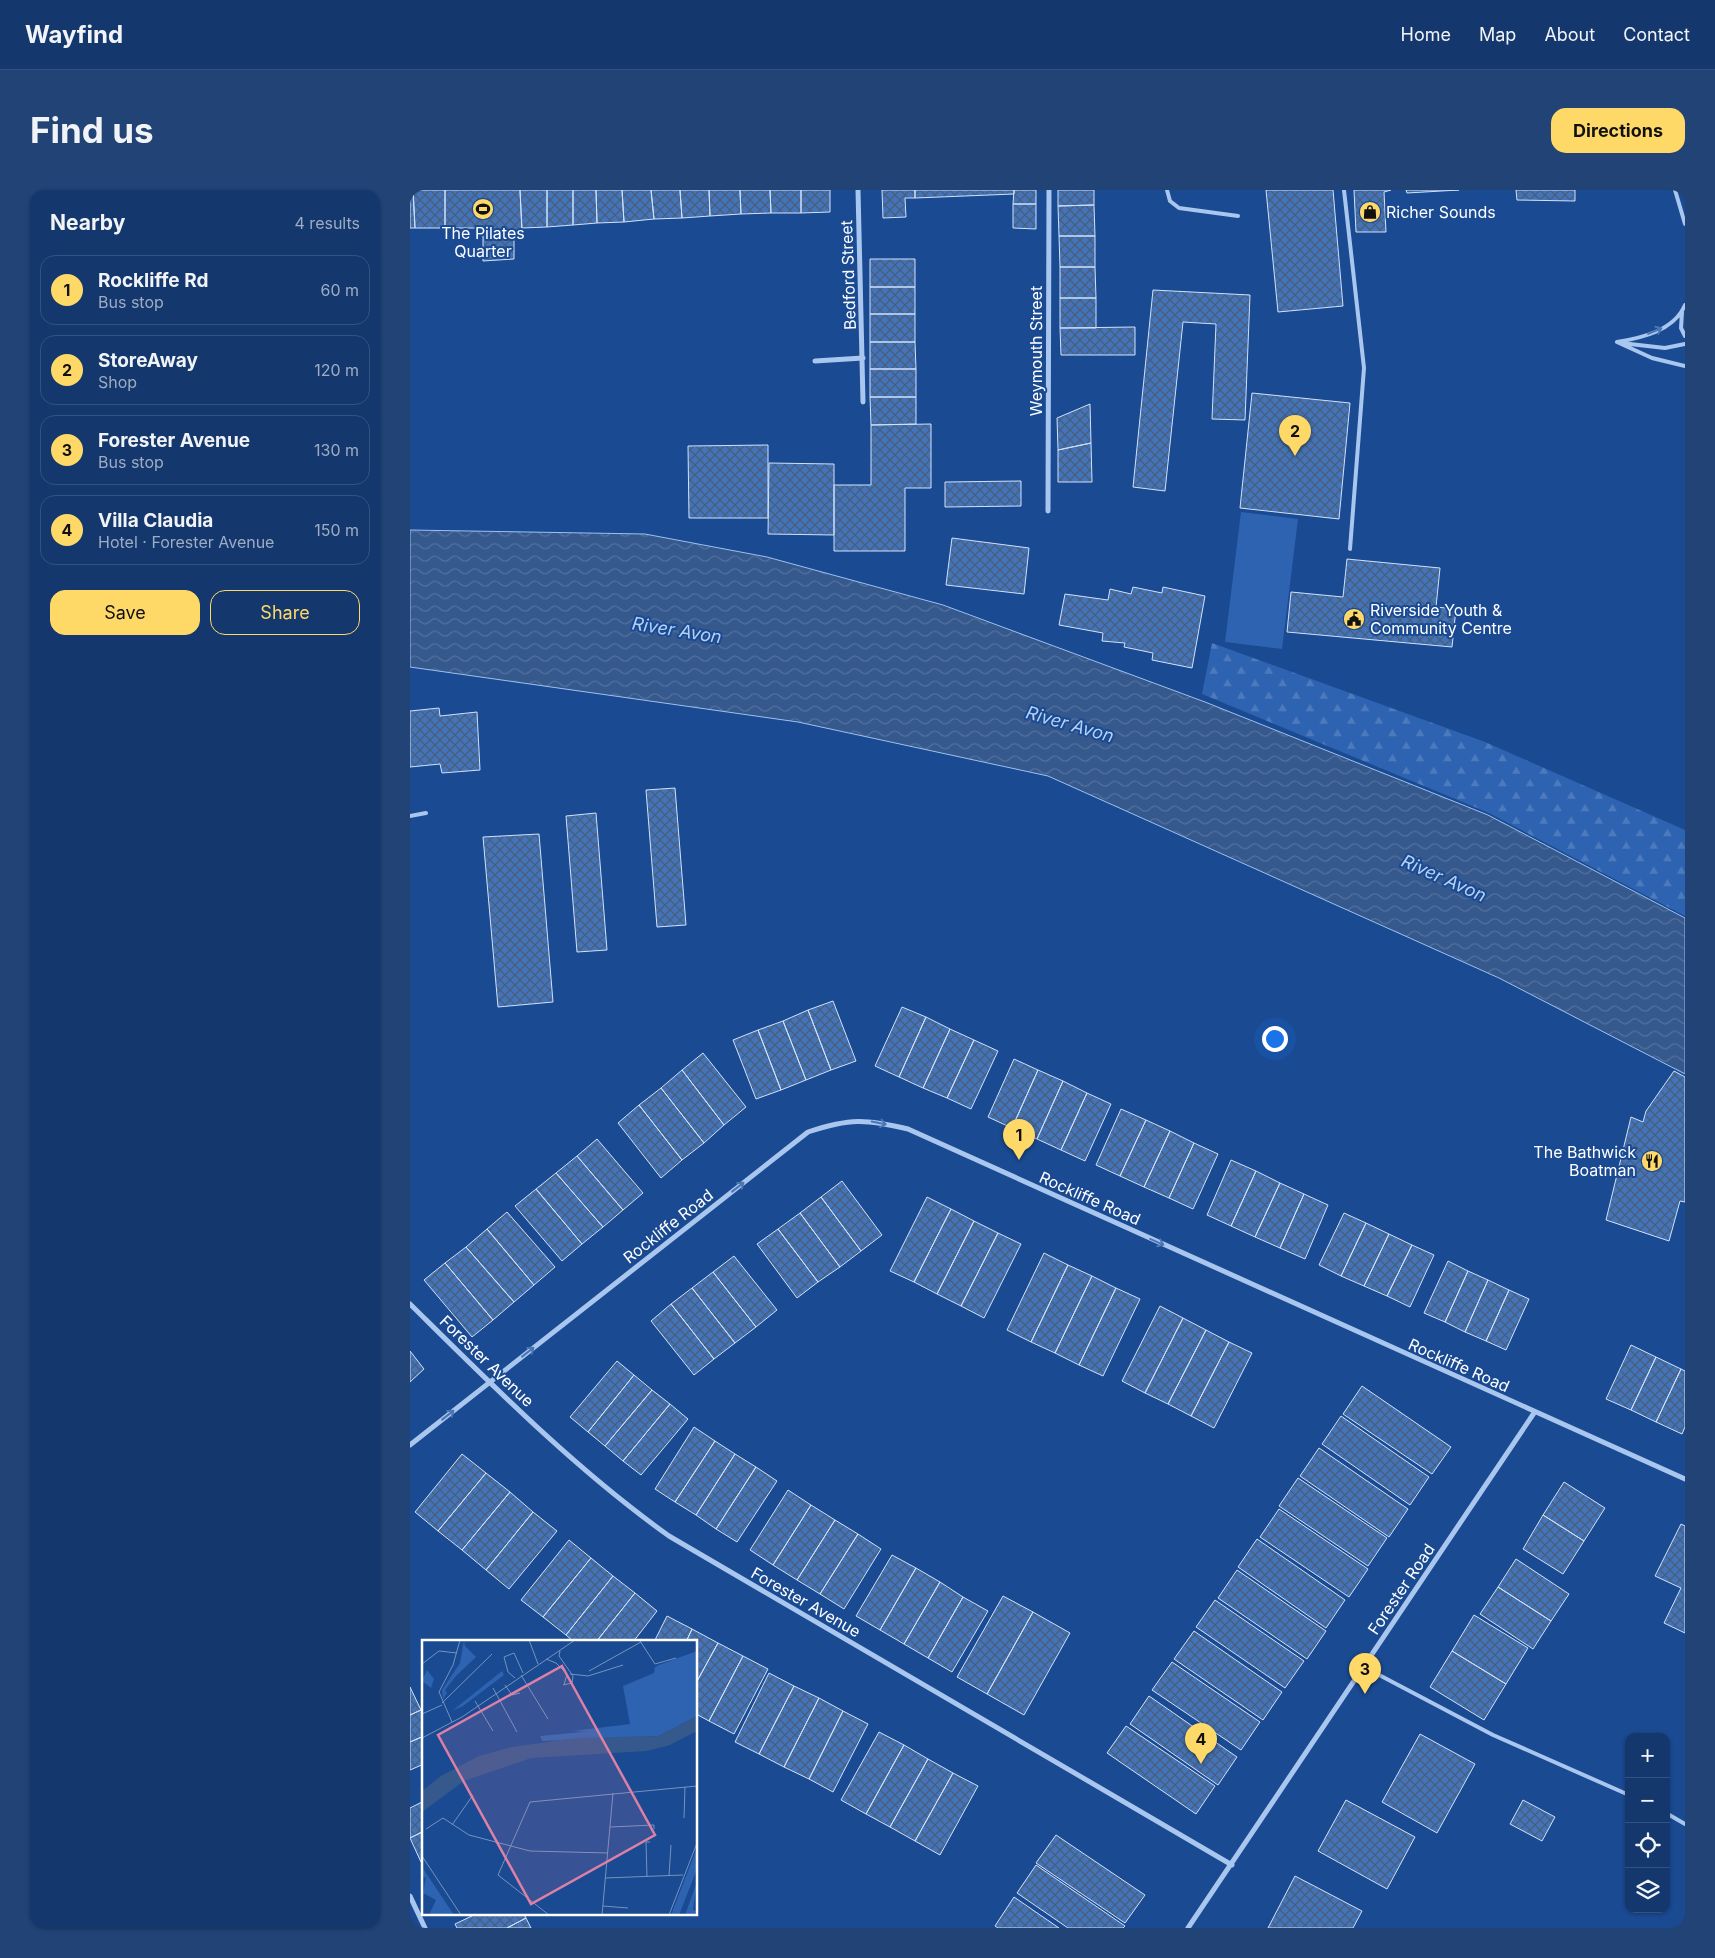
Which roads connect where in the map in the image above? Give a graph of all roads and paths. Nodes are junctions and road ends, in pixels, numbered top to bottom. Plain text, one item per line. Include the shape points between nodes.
1 (858, 190) edge
2 (1049, 190) edge
3 (1167, 190) edge
4 (1344, 190) edge
5 (1675, 190) edge
6 (1238, 216) dead end
7 (1685, 224) edge
8 (1685, 305) edge
9 (1682, 312) junction
10 (1685, 336) edge
11 (1616, 342) junction
12 (1685, 344) edge
13 (863, 358) junction
14 (815, 361) dead end
15 (1685, 366) edge
16 (864, 402) dead end
17 (1048, 511) dead end
18 (1350, 549) dead end
19 (426, 813) dead end
20 (410, 816) edge
21 (410, 1304) edge
22 (489, 1382) junction
23 (1534, 1413) junction
24 (410, 1445) edge
25 (1685, 1479) edge
26 (1364, 1667) junction
27 (1625, 1793) edge
28 (1670, 1815) edge
29 (1685, 1823) edge
30 (1232, 1865) junction
31 (410, 1896) edge
32 (425, 1928) edge
33 (1188, 1928) edge

1 - 13 street, Bedford Street
2 - 17 street, Weymouth Street
3 - 6 lane via 1170,201 1179,208
4 - 18 lane via 1364,368
5 - 7 lane
8 - 9 lane
9 - 10 lane via 1681,328
11 -> 9 lane via 1657,332
11 - 12 lane via 1665,348
11 - 15 lane via 1652,358
13 - 14 street
13 - 16 street, Bedford Street
19 - 20 lane
21 - 22 street, Forester Avenue
22 -> 23 street, Rockliffe Road via 808,1132 839,1122 875,1121 908,1129
24 -> 22 street, Rockliffe Road
22 - 30 street, Forester Avenue via 628,1507 669,1536
23 - 25 street, Rockliffe Road
23 - 26 street, Forester Road
26 - 27 lane via 1493,1735
26 - 30 street, Forester Road
28 - 29 lane
30 - 33 street, Forester Road
31 - 32 street

